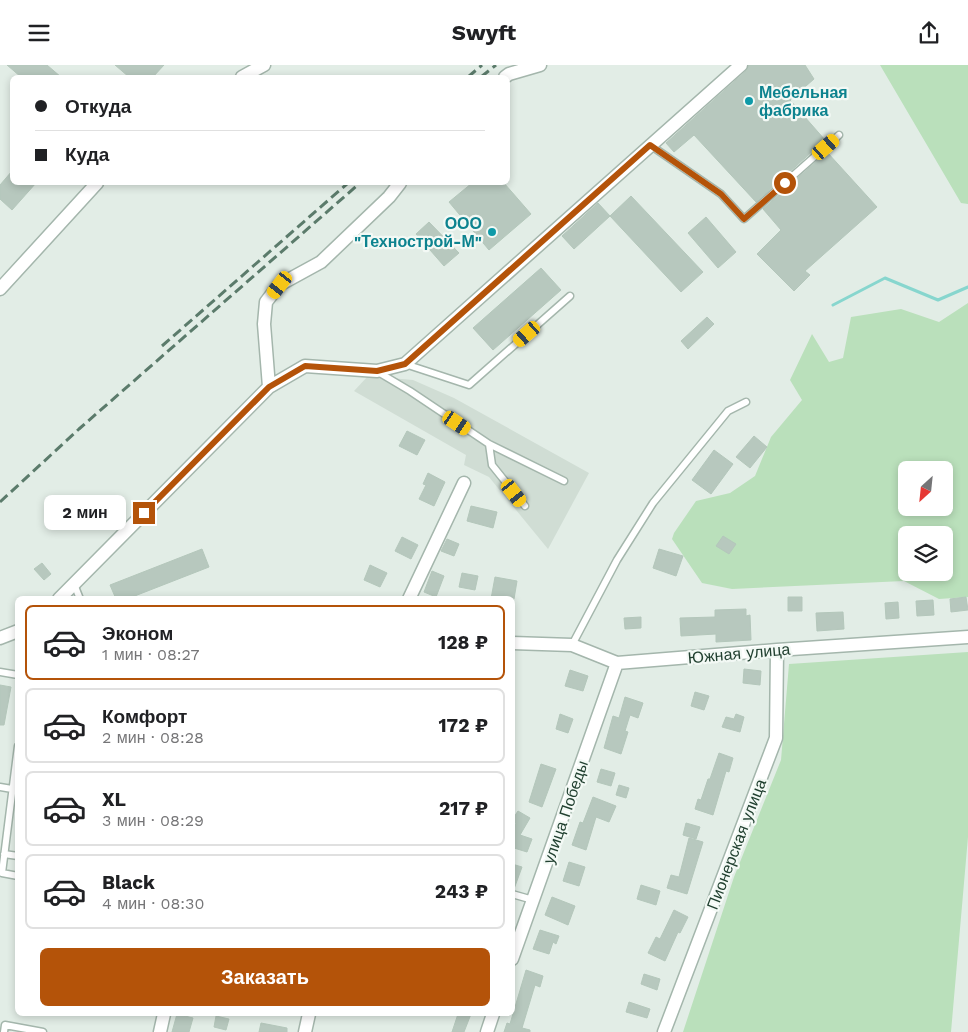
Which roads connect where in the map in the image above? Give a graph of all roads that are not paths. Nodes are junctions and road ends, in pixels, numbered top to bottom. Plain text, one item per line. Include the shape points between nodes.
1 (264, 65) edge
2 (540, 65) edge
3 (741, 65) edge
4 (246, 75) edge
5 (508, 75) edge
6 (839, 135) dead end
7 (650, 145) junction
8 (95, 185) edge
9 (398, 185) edge
10 (0, 289) edge
11 (570, 296) dead end
12 (405, 364) junction
13 (377, 371) junction
14 (269, 387) junction
15 (746, 402) dead end
16 (489, 444) junction
17 (564, 481) dead end
18 (464, 483) dead end
19 (525, 506) dead end
20 (74, 584) junction
21 (61, 596) edge
22 (79, 596) edge
23 (410, 596) edge
24 (15, 632) edge
25 (968, 637) edge
26 (0, 638) edge
27 (515, 643) edge
28 (572, 645) junction
29 (777, 650) junction
30 (617, 663) junction
31 (0, 672) edge
32 (15, 674) edge
33 (15, 767) edge
34 (0, 787) edge
35 (12, 789) junction
36 (9, 818) junction
37 (15, 819) edge
38 (4, 854) junction
39 (15, 856) edge
40 (15, 875) edge
41 (515, 895) edge
42 (533, 901) junction
43 (515, 951) edge
44 (164, 1016) edge
45 (309, 1016) edge
46 (492, 1016) edge
47 (4, 1032) edge
48 (42, 1032) edge
49 (160, 1032) edge
50 (305, 1032) edge
51 (487, 1032) edge
52 (664, 1032) edge

1 - 4 street
2 - 5 street
3 - 7 street
6 - 7 lane via 744,219 721,194
7 - 12 street
8 - 10 street
9 - 14 street via 321,262 280,285 266,302 264,324
11 - 12 lane via 469,385
12 - 13 street
13 - 14 street via 305,366
13 - 16 lane
14 - 20 street
15 - 28 lane via 728,411 653,503 617,560
16 - 17 lane
16 - 19 lane via 492,465
18 - 23 street
20 - 21 street
20 - 22 lane
24 - 26 street
25 - 29 street, Южная улица
27 - 28 street, Южная улица
28 - 30 street, Южная улица
29 - 30 street, Южная улица
29 - 52 street, Пионерская улица via 776,738
30 - 42 street, улица Победы
31 - 32 lane
33 - 35 lane
34 - 35 lane
35 - 36 lane
36 - 37 lane
36 - 38 lane
38 - 39 lane
38 - 40 lane via 2,873
41 - 42 lane
42 - 43 street, улица Победы
44 - 49 street
45 - 50 street
46 - 51 street
47 - 48 lane via 5,1025

